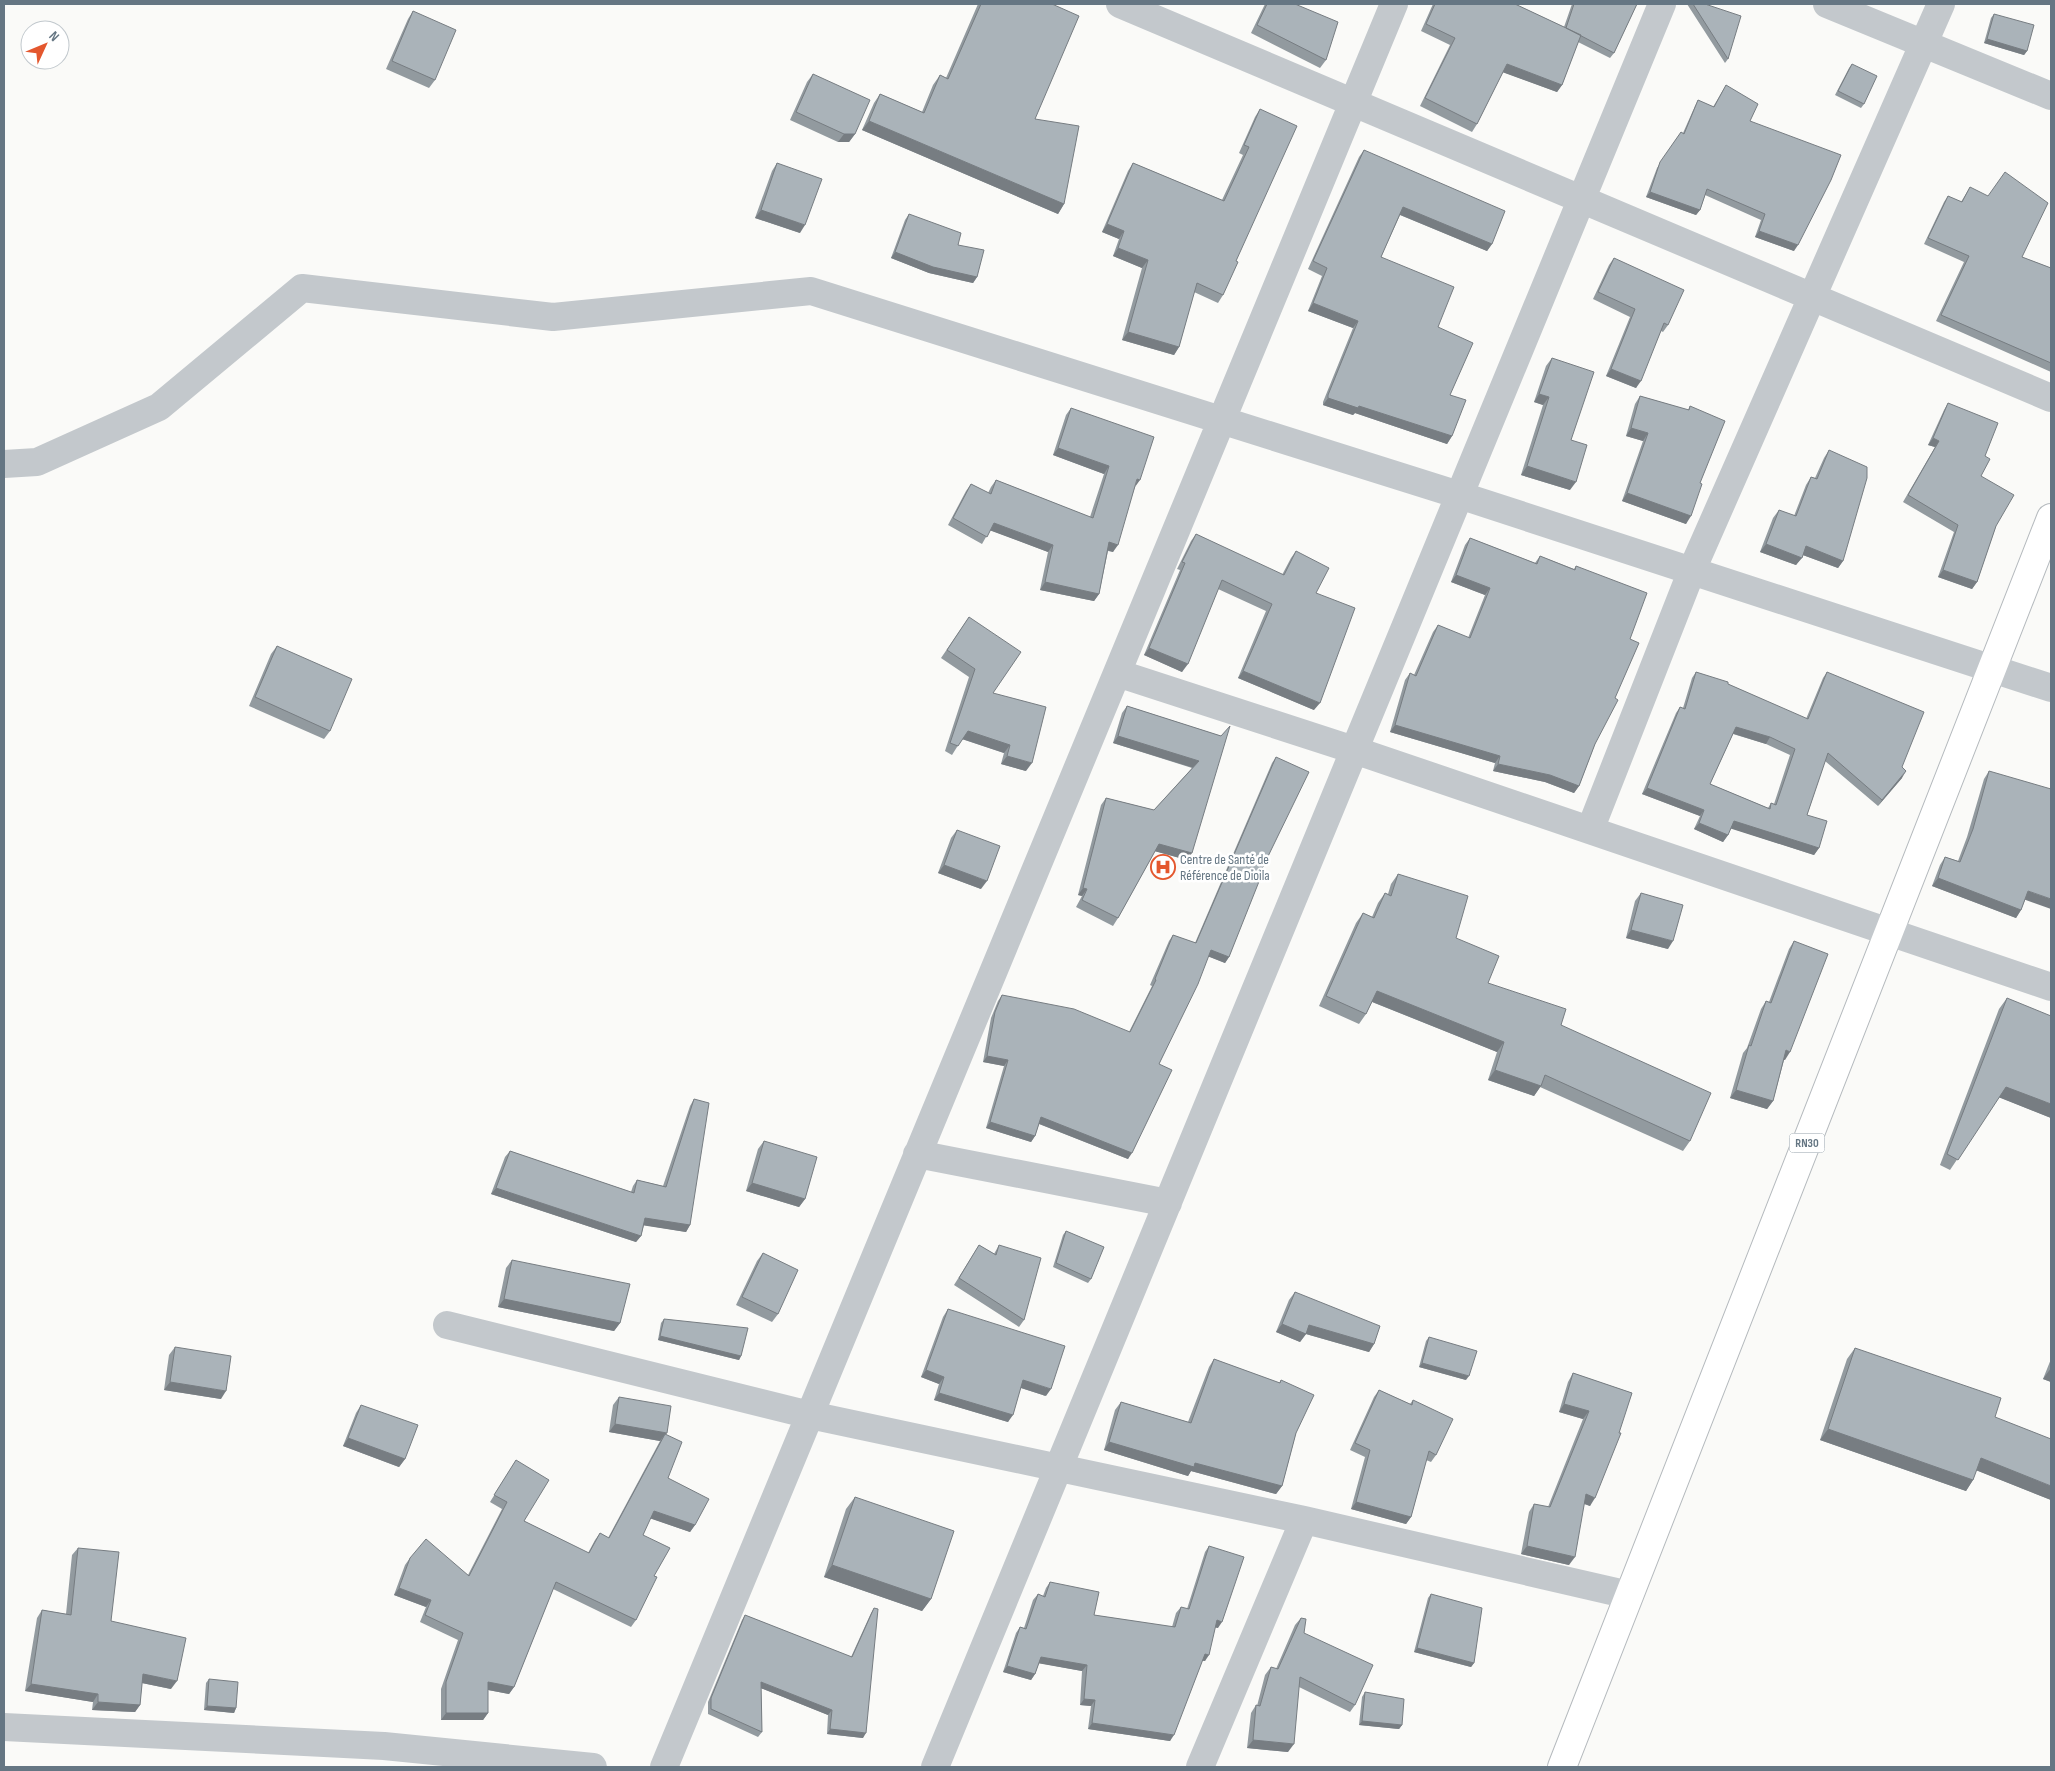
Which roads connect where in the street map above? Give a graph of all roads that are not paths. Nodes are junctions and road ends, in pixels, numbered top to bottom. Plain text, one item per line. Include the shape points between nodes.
1 (1120, 4) edge
2 (1394, 4) edge
3 (1662, 4) edge
4 (1827, 4) edge
5 (1941, 4) edge
6 (1923, 44) junction
7 (2051, 96) edge
8 (1352, 104) junction
9 (1582, 198) junction
10 (1812, 297) junction
11 (2051, 398) edge
12 (1221, 422) junction
13 (4, 464) edge
14 (1459, 495) junction
15 (2051, 518) edge
16 (1692, 570) junction
17 (1993, 669) junction
18 (1117, 673) junction
19 (2051, 688) edge
20 (1354, 750) junction
21 (1590, 830) junction
22 (1889, 932) junction
23 (2051, 987) edge
24 (917, 1154) junction
25 (1168, 1203) junction
26 (446, 1325) dead end
27 (810, 1415) junction
28 (1059, 1467) junction
29 (1304, 1520) junction
30 (1629, 1595) junction
31 (4, 1727) edge
32 (379, 1756) edge
33 (593, 1767) edge
34 (664, 1767) edge
35 (935, 1767) edge
36 (1200, 1767) edge
37 (1562, 1767) edge

1 - 8 street
2 - 8 street
3 - 9 street
4 - 6 street
5 - 6 street
6 - 7 street
6 - 10 street
8 - 9 street
8 - 12 street
9 - 10 street
9 - 14 street
10 - 11 street
10 - 16 street
12 - 13 street via 811,292 553,317 302,288 159,407 37,462
12 - 14 street
12 - 18 street
14 - 16 street
14 - 20 street
15 - 17 main road, RN30
16 - 17 street
16 - 21 street
17 - 19 street
17 - 22 main road, RN30
18 - 20 street
18 - 24 street
20 - 21 street
20 - 25 street
21 - 22 street
22 - 23 street
22 - 30 main road, RN30
24 - 25 street
24 - 27 street
25 - 28 street
26 - 27 street
27 - 28 street
27 - 34 street
28 - 29 street
28 - 35 street
29 - 30 street
29 - 36 street
30 - 37 main road, RN30
31 - 32 street
32 - 33 street

